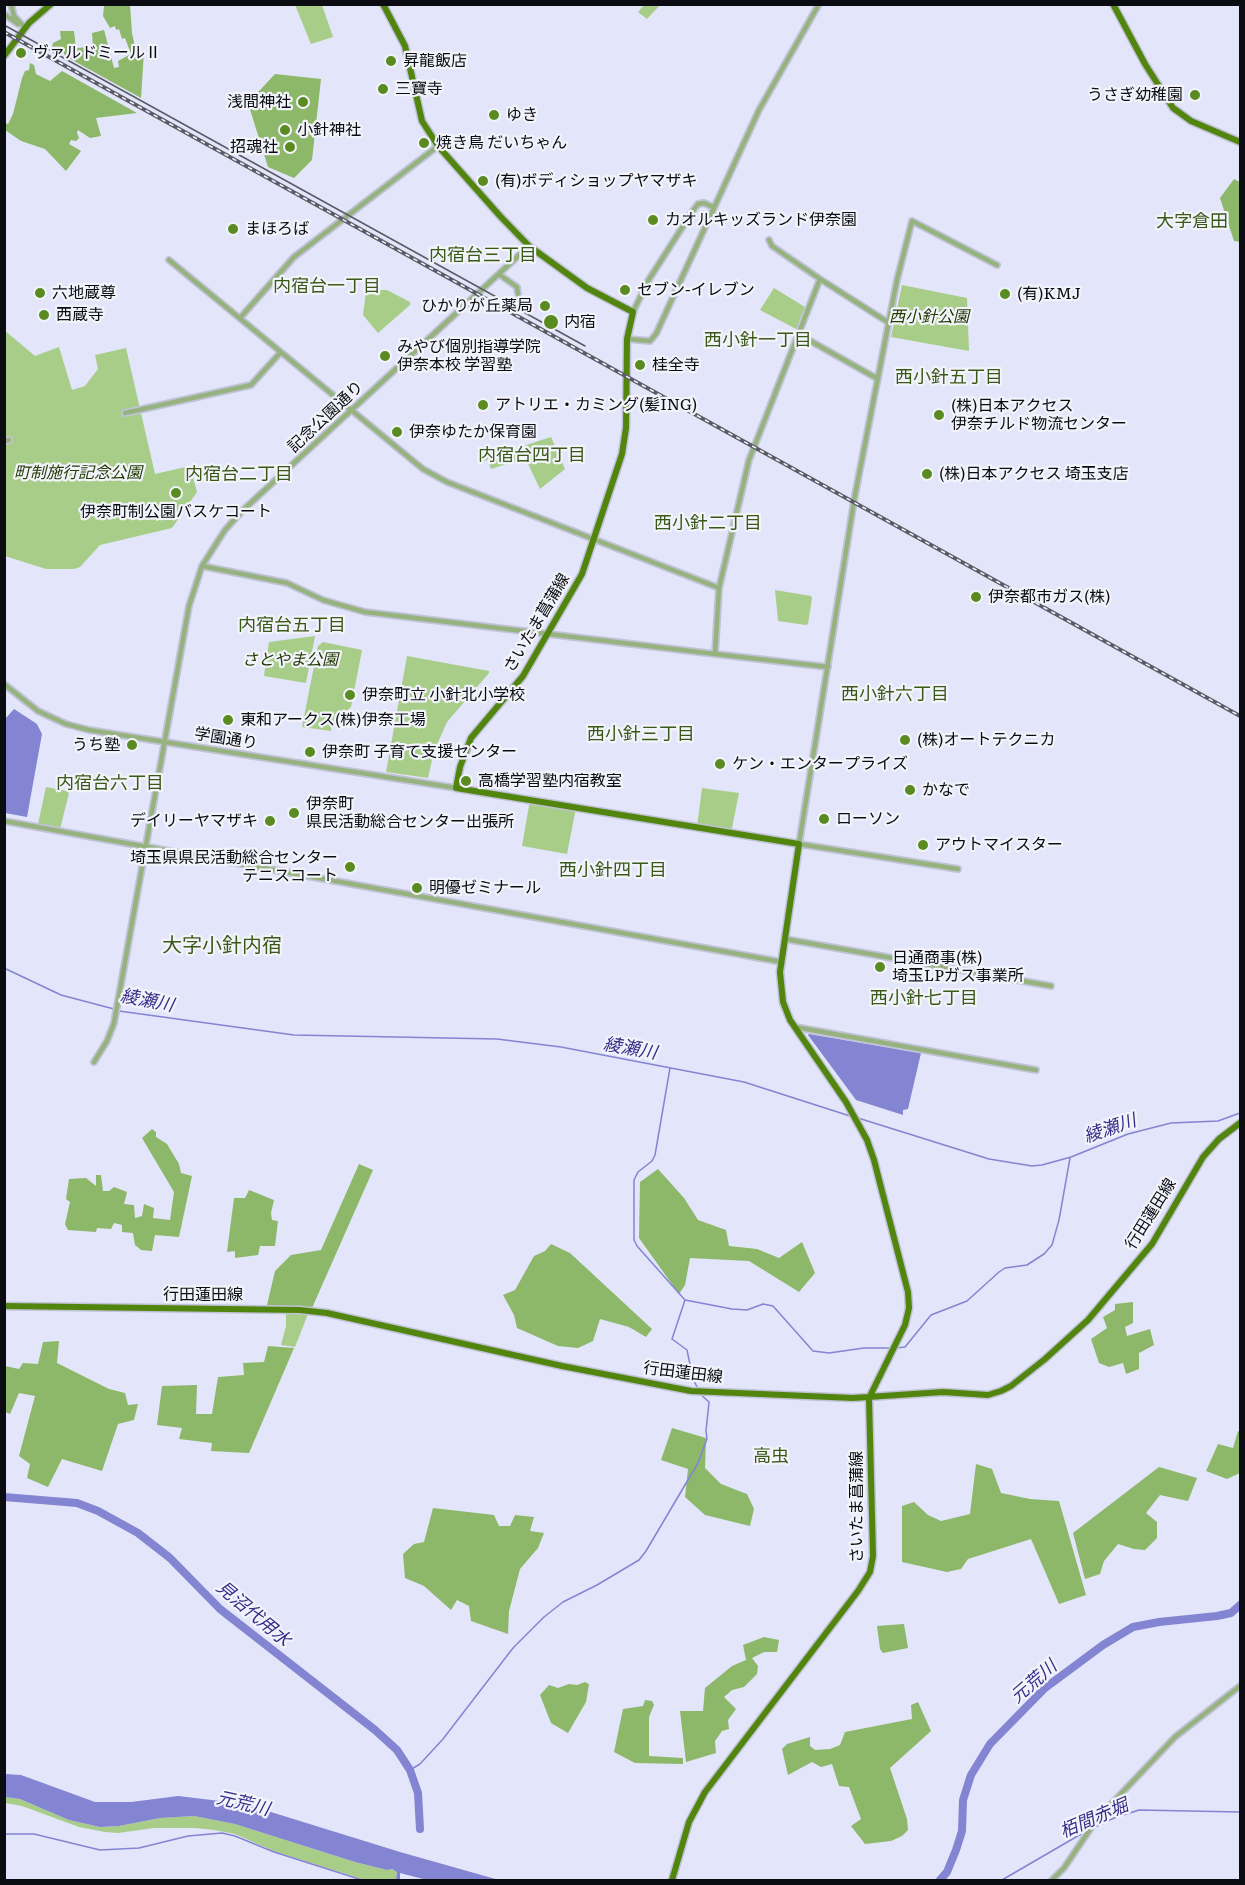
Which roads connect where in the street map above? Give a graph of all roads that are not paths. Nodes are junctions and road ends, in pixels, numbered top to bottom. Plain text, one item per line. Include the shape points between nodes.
1 (51, 4) edge
2 (383, 4) edge
3 (819, 4) edge
4 (1113, 4) edge
5 (11, 6) edge
6 (4, 12) edge
7 (25, 28) junction
8 (4, 56) edge
9 (1240, 142) edge
10 (438, 146) junction
11 (713, 207) junction
12 (769, 240) dead end
13 (529, 246) junction
14 (169, 260) dead end
15 (997, 265) dead end
16 (500, 275) junction
17 (820, 279) junction
18 (518, 294) dead end
19 (633, 312) junction
20 (240, 318) junction
21 (890, 323) junction
22 (798, 334) junction
23 (627, 339) junction
24 (280, 353) junction
25 (878, 379) junction
26 (351, 410) junction
27 (124, 413) dead end
28 (594, 539) junction
29 (202, 566) junction
30 (719, 588) junction
31 (549, 633) junction
32 (716, 654) junction
33 (828, 667) junction
34 (4, 684) edge
35 (165, 742) junction
36 (456, 788) junction
37 (4, 821) edge
38 (800, 844) junction
39 (146, 848) junction
40 (958, 869) dead end
41 (786, 939) junction
42 (782, 962) junction
43 (1051, 986) dead end
44 (795, 1028) junction
45 (94, 1062) dead end
46 (1036, 1070) dead end
47 (1240, 1124) edge
48 (4, 1306) edge
49 (869, 1398) junction
50 (1240, 1686) edge
51 (672, 1881) edge
52 (1052, 1881) edge

1 - 7 main road
2 - 10 main road via 405,46 422,121
3 - 11 street via 759,110
4 - 9 main road via 1173,108 1191,121
5 - 6 street
5 - 7 street via 15,18
6 - 7 street
7 - 8 main road
10 - 13 main road
10 - 20 street via 294,257
11 - 19 street via 698,204 648,281
11 - 23 street via 656,334 650,341
12 - 17 street
13 - 16 street, 記念公園通り
13 - 19 main road via 587,288
14 - 20 street
15 - 21 street via 912,221
16 - 18 street via 517,287
16 - 26 street, 記念公園通り
17 - 21 street
17 - 22 street
19 - 23 main road, さいたま菖蒲線
20 - 24 street
21 - 25 street
22 - 25 street
22 - 30 street via 749,460
23 - 28 main road, さいたま菖蒲線 via 622,454
24 - 26 street
24 - 27 street via 251,385
25 - 33 street
26 - 28 street via 423,469 447,482
26 - 29 street, 記念公園通り via 242,511
28 - 30 street
28 - 31 main road, さいたま菖蒲線 via 578,583
29 - 31 street via 287,583 323,600 365,612
29 - 35 street, 記念公園通り via 189,606
30 - 32 street
31 - 32 street
31 - 36 main road, さいたま菖蒲線 via 523,676 471,738
32 - 33 street
33 - 38 street
34 - 35 street, 学園通り via 38,711 66,724
35 - 36 street, 学園通り
35 - 39 street, 記念公園通り
36 - 38 main road
37 - 39 street
38 - 40 street
38 - 41 main road
39 - 42 street
39 - 45 street, 記念公園通り via 117,1006 106,1041
41 - 42 main road
41 - 43 street
42 - 44 main road via 781,995
44 - 46 street
44 - 49 main road, さいたま菖蒲線 via 859,1123 874,1160 909,1300 905,1325
47 - 49 main road, 行田蓮田線 via 1203,1157 1152,1244 1088,1320 1011,1386 988,1395 944,1392
48 - 49 main road, 行田蓮田線 via 313,1311 666,1387
49 - 51 main road, さいたま菖蒲線 via 873,1556 870,1572 705,1792 689,1822
50 - 52 street via 1175,1737 1096,1819

